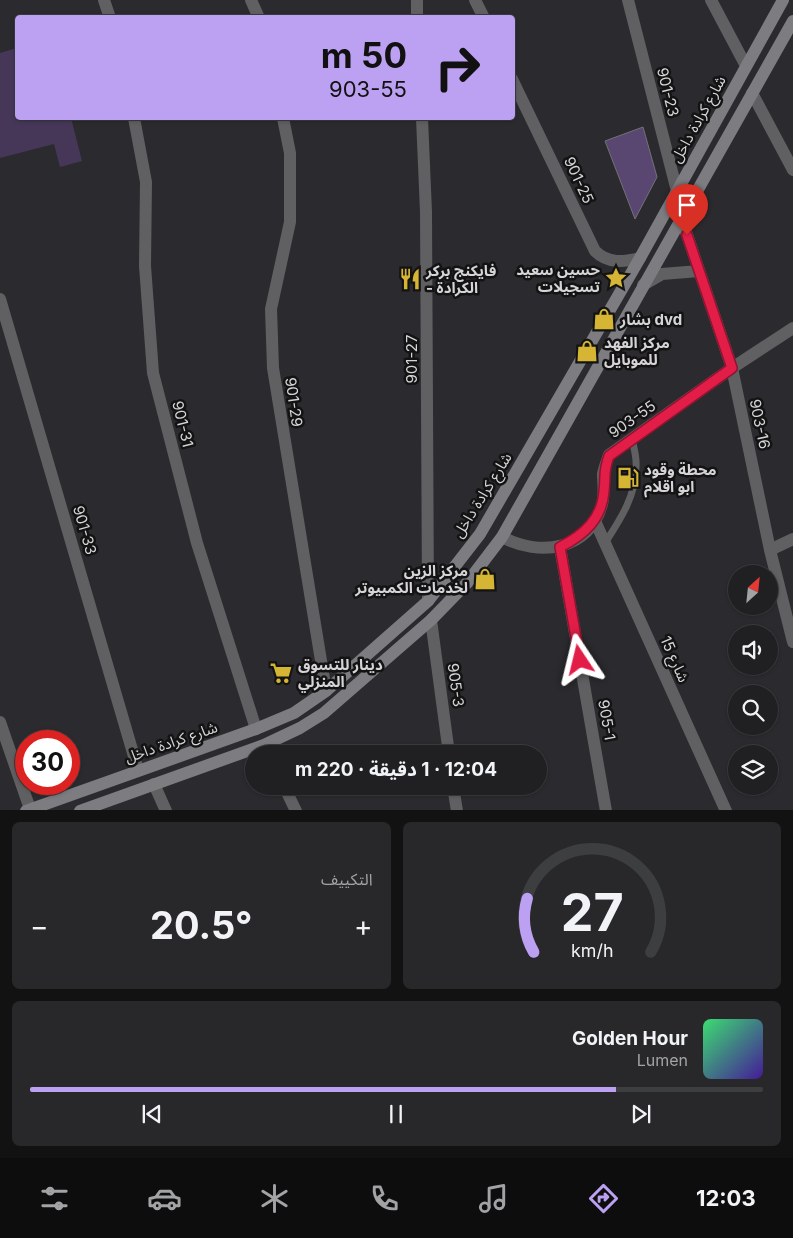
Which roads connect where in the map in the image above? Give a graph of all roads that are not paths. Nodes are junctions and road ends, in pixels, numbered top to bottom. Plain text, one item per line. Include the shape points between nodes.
1 (104, 0) edge
2 (251, 0) edge
3 (417, 0) edge
4 (475, 0) edge
5 (628, 0) edge
6 (711, 0) edge
7 (783, 0) edge
8 (109, 15) edge
9 (258, 15) edge
10 (418, 15) edge
11 (482, 15) edge
12 (793, 20) edge
13 (746, 66) junction
14 (515, 85) edge
15 (752, 92) junction
16 (134, 120) edge
17 (283, 120) edge
18 (422, 120) edge
19 (793, 170) edge
20 (677, 191) junction
21 (681, 217) junction
22 (640, 258) junction
23 (699, 271) junction
24 (642, 287) junction
25 (0, 299) edge
26 (793, 328) edge
27 (732, 368) junction
28 (632, 439) junction
29 (595, 521) junction
30 (502, 537) junction
31 (793, 539) edge
32 (605, 544) junction
33 (560, 547) junction
34 (770, 550) junction
35 (428, 601) junction
36 (431, 620) junction
37 (793, 642) edge
38 (326, 691) junction
39 (0, 722) edge
40 (256, 729) junction
41 (272, 745) edge
42 (448, 745) edge
43 (245, 756) edge
44 (138, 770) junction
45 (154, 784) junction
46 (288, 795) edge
47 (454, 795) edge
48 (28, 810) edge
49 (80, 810) edge
50 (166, 810) edge
51 (296, 810) edge
52 (457, 810) edge
53 (606, 810) edge
54 (726, 810) edge

1 - 8 street
2 - 9 street
3 - 10 street
4 - 11 street
5 - 20 street, 901-23
6 - 13 street
7 - 13 main road, شارع كرادة داخل
12 - 15 main road
13 - 20 main road, شارع كرادة داخل
14 - 22 street, 901-25 via 595,251 617,262
15 - 19 street
15 - 21 main road
16 - 40 street, 901-31 via 146,182 145,266 153,373 196,543
17 - 38 street, 901-29 via 290,154 290,222 271,309 273,368
18 - 35 street, 901-27 via 426,212
20 - 22 main road, شارع كرادة داخل
21 - 23 street, 903-16
21 - 24 main road
22 - 35 main road, شارع كرادة داخل via 480,534
23 - 24 street via 662,274
23 - 27 street, 903-16
24 - 30 main road
25 - 44 street, 901-33
26 - 27 street, 903-55
27 - 28 street, 903-55
27 - 34 street, 903-16
28 - 29 street, 903-55 via 609,456 603,473 602,506
28 - 32 lane via 636,466 630,500
29 - 32 street, شارع 15
29 - 33 street, 903-55 via 580,537
30 - 33 street, 903-55 via 542,550
30 - 36 main road via 467,583
31 - 34 street
32 - 54 street, شارع 15
33 - 53 street, 905-1
34 - 37 street, 903-16
35 - 38 main road, شارع كرادة داخل
36 - 41 main road via 324,713
36 - 42 street, 905-3
38 - 40 main road, شارع كرادة داخل via 294,713
39 - 48 street
40 - 44 main road, شارع كرادة داخل
43 - 45 main road
44 - 48 main road, شارع كرادة داخل
45 - 49 main road
45 - 50 street
46 - 51 street
47 - 52 street

